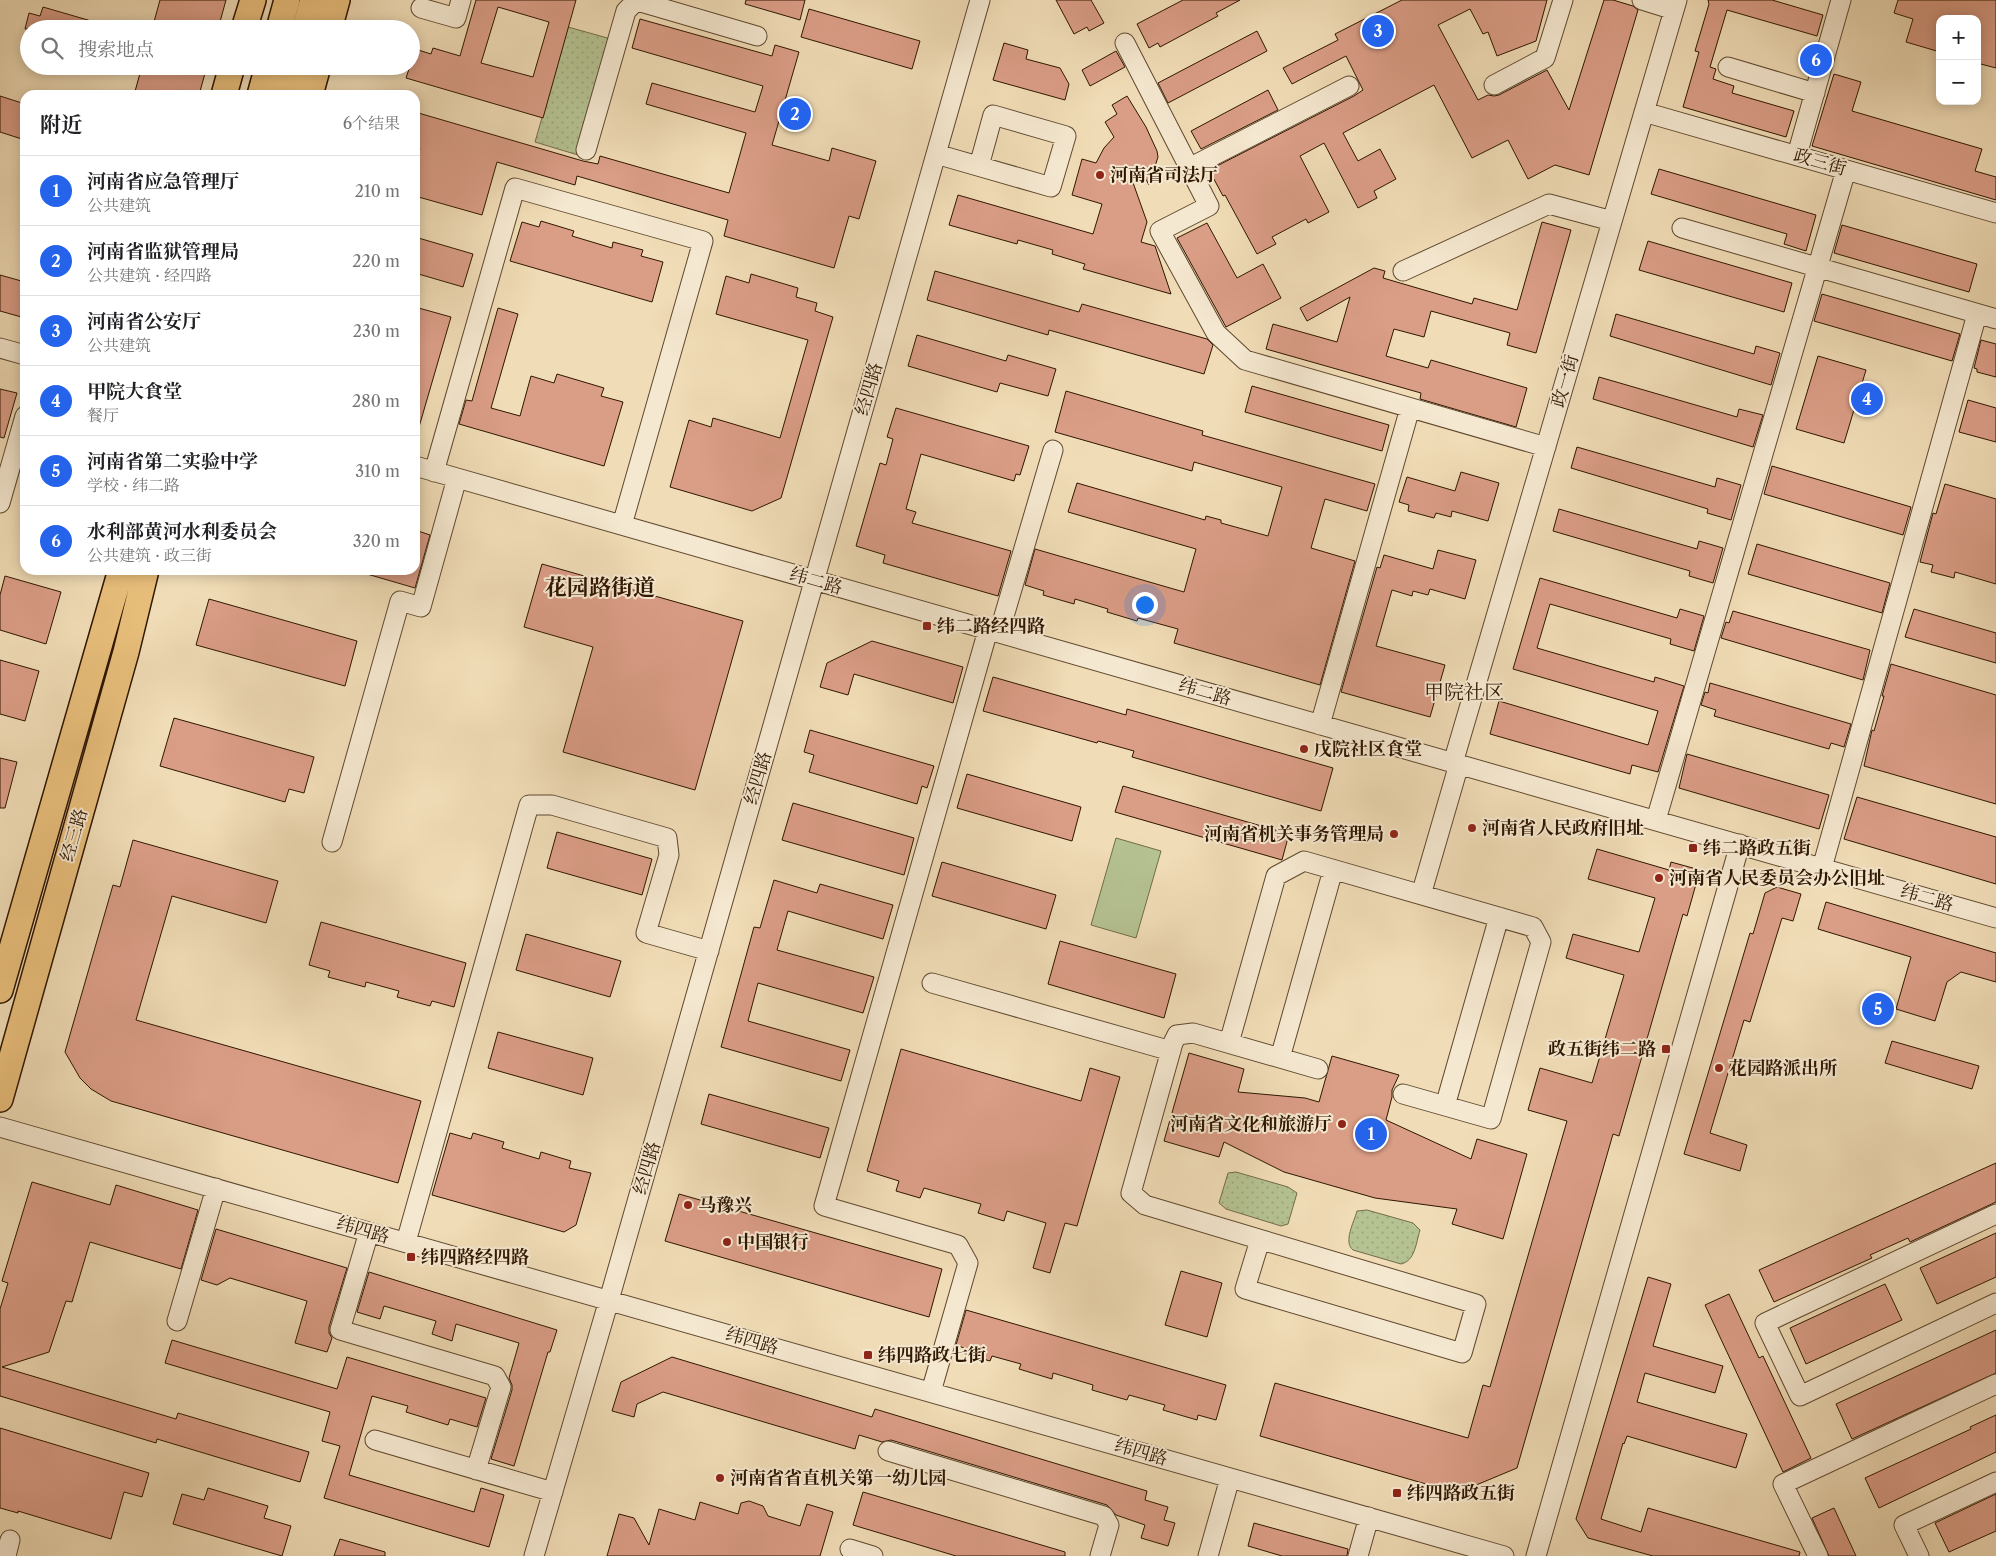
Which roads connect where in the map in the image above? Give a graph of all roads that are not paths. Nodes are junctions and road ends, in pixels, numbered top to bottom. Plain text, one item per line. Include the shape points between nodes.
1 (253, 0) edge
2 (287, 0) edge
3 (313, 0) edge
4 (337, 0) edge
5 (461, 0) edge
6 (637, 0) edge
7 (980, 0) edge
8 (1562, 0) edge
9 (1642, 0) edge
10 (1841, 0) edge
11 (1675, 5) edge
12 (422, 8) dead end
13 (247, 20) edge
14 (281, 20) edge
15 (307, 20) edge
16 (331, 20) edge
17 (757, 36) dead end
18 (1125, 44) dead end
19 (1728, 68) dead end
20 (230, 75) edge
21 (266, 75) edge
22 (291, 75) edge
23 (316, 75) edge
24 (1349, 86) dead end
25 (1494, 86) dead end
26 (225, 90) edge
27 (261, 90) edge
28 (287, 90) edge
29 (311, 90) edge
30 (1815, 93) junction
31 (1644, 112) junction
32 (586, 150) dead end
33 (936, 154) junction
34 (1797, 156) junction
35 (979, 166) junction
36 (1189, 168) junction
37 (1846, 170) junction
38 (1996, 213) edge
39 (1612, 221) junction
40 (1682, 228) dead end
41 (1818, 267) junction
42 (1403, 271) dead end
43 (1977, 314) junction
44 (1996, 319) edge
45 (0, 348) edge
46 (20, 354) edge
47 (1410, 408) junction
48 (20, 425) edge
49 (1546, 447) junction
50 (7, 450) edge
51 (1053, 450) dead end
52 (420, 468) edge
53 (434, 472) junction
54 (457, 478) junction
55 (0, 503) edge
56 (622, 525) junction
57 (120, 575) edge
58 (145, 575) edge
59 (814, 580) junction
60 (994, 631) junction
61 (1320, 724) junction
62 (1456, 763) junction
63 (1656, 820) junction
64 (332, 842) dead end
65 (1740, 844) junction
66 (1822, 868) junction
67 (1333, 870) junction
68 (1421, 895) junction
69 (1499, 917) junction
70 (1996, 918) edge
71 (709, 951) junction
72 (932, 983) dead end
73 (0, 990) edge
74 (1229, 1043) junction
75 (1171, 1051) junction
76 (1280, 1058) junction
77 (1318, 1069) dead end
78 (1403, 1094) dead end
79 (0, 1099) edge
80 (1445, 1106) junction
81 (0, 1127) edge
82 (216, 1188) junction
83 (1996, 1214) edge
84 (369, 1232) junction
85 (1260, 1240) junction
86 (406, 1242) junction
87 (609, 1300) junction
88 (1996, 1303) edge
89 (176, 1321) dead end
90 (1996, 1384) edge
91 (931, 1392) junction
92 (375, 1440) dead end
93 (888, 1451) dead end
94 (476, 1470) junction
95 (1230, 1478) junction
96 (1996, 1482) edge
97 (553, 1492) junction
98 (1369, 1517) junction
99 (850, 1549) dead end
100 (534, 1556) edge
101 (873, 1556) edge
102 (1100, 1556) edge
103 (1208, 1556) edge
104 (1358, 1556) edge
105 (1504, 1556) edge
106 (1536, 1556) edge
107 (1818, 1556) edge
108 (1919, 1556) edge

1 - 13 main road
2 - 14 main road
3 - 15 main road
4 - 16 main road
5 - 12 street via 456,18
6 - 17 street
6 - 32 street via 626,11
7 - 33 street, 经四路
8 - 25 street via 1545,58
9 - 11 street
10 - 30 street
11 - 31 street, 政一街
18 - 36 street
19 - 30 street
20 - 26 main road
21 - 27 main road
22 - 28 main road
23 - 29 main road
24 - 36 street
30 - 34 street
31 - 34 street, 政三街
31 - 39 street, 政一街
33 - 35 street
33 - 59 street, 经四路
34 - 37 street, 政三街
35 - 35 street via 1051,187 1066,136 993,115
36 - 47 street via 1209,206 1160,230 1216,333 1245,360
37 - 38 street, 政三街
37 - 41 street
39 - 42 street via 1549,204
39 - 49 street, 政一街
40 - 41 street
41 - 43 street
41 - 63 street
43 - 44 street
43 - 66 street
45 - 46 street
47 - 49 street
47 - 61 street
48 - 50 street
49 - 62 street, 政一街
50 - 55 street
51 - 60 street
52 - 53 street, 纬二路
53 - 54 street, 纬二路
53 - 56 street via 515,188 703,241
54 - 56 street, 纬二路
54 - 64 street via 420,607 400,601
56 - 59 street, 纬二路
57 - 73 main road, 经三路
58 - 79 main road, 经三路
59 - 60 street, 纬二路
59 - 71 street, 经四路
60 - 61 street, 纬二路
60 - 91 street via 824,1206 958,1245 968,1262
61 - 62 street, 纬二路
62 - 63 street, 纬二路
62 - 68 street, 政一街
63 - 65 street, 纬二路
65 - 66 street, 纬二路
65 - 106 street
66 - 70 street, 纬二路
67 - 68 street
67 - 74 street via 1304,861 1276,876
67 - 76 street
68 - 69 street
69 - 80 street
69 - 80 street via 1533,927 1542,942 1491,1120
71 - 86 street via 646,933 669,855 667,838 552,805 529,805
71 - 87 street, 经四路
72 - 75 street
74 - 75 street via 1193,1033 1177,1035
74 - 76 street
75 - 85 street via 1131,1193 1145,1206
76 - 77 street
78 - 80 street
81 - 82 street, 纬四路
82 - 84 street, 纬四路
82 - 89 street
83 - 88 street via 1765,1324 1800,1396
84 - 86 street, 纬四路
84 - 94 street via 340,1330 495,1376 501,1387
85 - 85 street via 1476,1304 1462,1354 1245,1289
86 - 87 street, 纬四路
87 - 91 street, 纬四路
87 - 97 street, 经四路
90 - 107 street via 1783,1484
91 - 95 street, 纬四路
92 - 94 street
93 - 102 street via 1104,1516 1109,1525
94 - 97 street
95 - 98 street, 纬四路
95 - 103 street
96 - 108 street via 1904,1525
97 - 100 street, 经四路
98 - 104 street
98 - 105 street, 纬四路
99 - 101 street

